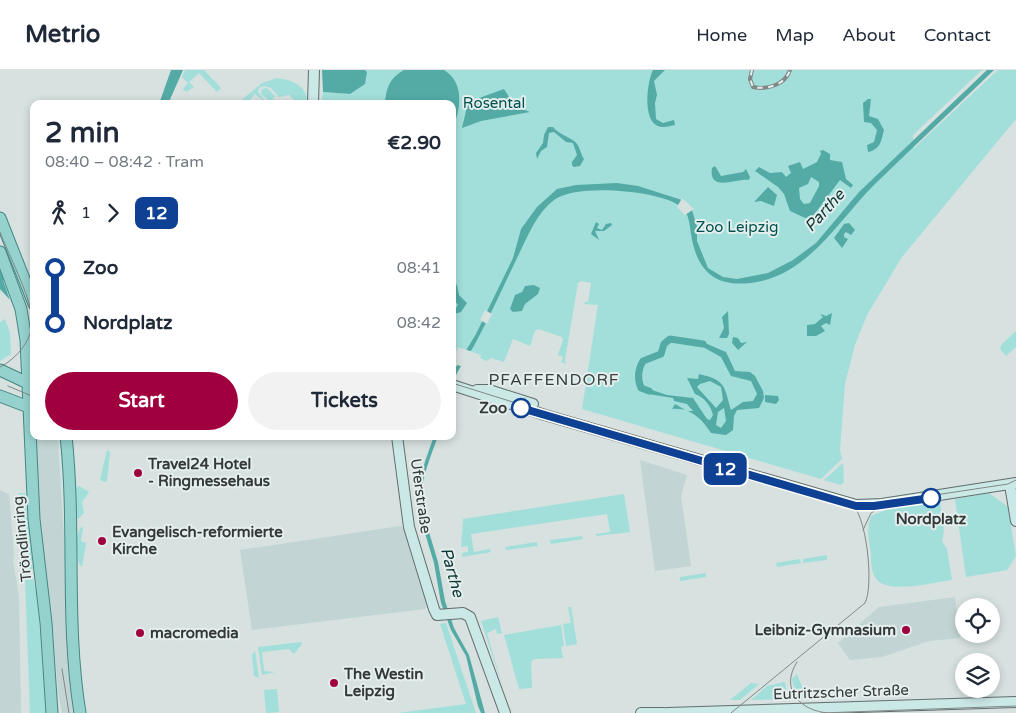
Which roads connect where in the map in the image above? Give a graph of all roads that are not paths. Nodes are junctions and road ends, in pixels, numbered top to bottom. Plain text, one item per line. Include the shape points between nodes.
1 (314, 70) edge
2 (313, 100) edge
3 (0, 218) edge
4 (0, 252) edge
5 (30, 294) edge
6 (0, 370) edge
7 (30, 375) edge
8 (30, 384) edge
9 (456, 386) edge
10 (0, 396) edge
11 (30, 408) edge
12 (32, 440) edge
13 (66, 440) edge
14 (398, 440) edge
15 (1013, 484) edge
16 (1016, 521) edge
17 (52, 692) junction
18 (1016, 702) edge
19 (52, 713) edge
20 (56, 713) edge
21 (80, 713) edge
22 (505, 713) edge
23 (640, 713) edge
24 (666, 713) edge

1 - 2 main road
3 - 5 main road
4 - 7 main road, Tröndlinring via 21,308
6 - 8 main road
9 - 15 main road via 856,505 869,506
10 - 11 main road
12 - 17 main road, Tröndlinring via 34,525
13 - 21 main road via 70,482 72,648
14 - 22 main road, Uferstraße via 409,527 440,615 464,614 472,620
15 - 16 main road
17 - 19 main road, Tröndlinring
17 - 20 main road, Tröndlinring
18 - 24 main road, Eutritzscher Straße
23 - 24 main road, Eutritzscher Straße

